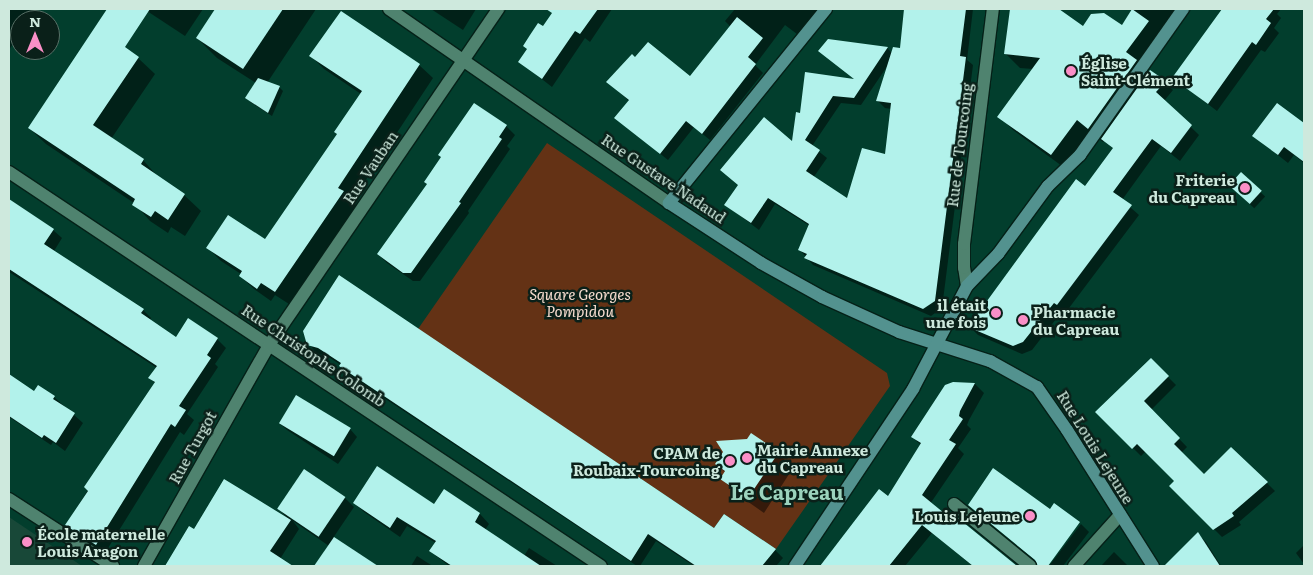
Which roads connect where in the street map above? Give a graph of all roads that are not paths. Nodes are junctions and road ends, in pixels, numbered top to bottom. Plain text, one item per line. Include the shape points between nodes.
1 (389, 9) edge
2 (498, 9) edge
3 (826, 9) edge
4 (993, 9) edge
5 (1183, 9) edge
6 (464, 59) junction
7 (9, 172) edge
8 (669, 203) junction
9 (967, 286) junction
10 (269, 344) junction
11 (938, 344) junction
12 (9, 499) edge
13 (954, 504) dead end
14 (1120, 515) junction
15 (113, 566) edge
16 (144, 566) edge
17 (601, 566) edge
18 (795, 566) edge
19 (1030, 566) edge
20 (1074, 566) edge
21 (1153, 566) edge

1 - 6 street, Rue Gustave Nadaud
2 - 6 street, Rue Vauban
3 - 8 street
4 - 9 street, Rue de Tourcoing via 964,244
5 - 9 street via 1080,155 1048,186 998,254
6 - 8 street, Rue Gustave Nadaud
6 - 10 street, Rue Vauban
7 - 10 street, Rue Christophe Colomb
8 - 11 street, Rue Gustave Nadaud via 761,263 814,292 877,323
9 - 11 street
10 - 16 street, Rue Turgot
10 - 17 street, Rue Christophe Colomb
11 - 14 street, Rue Louis Lejeune via 990,361 1037,387
11 - 18 street via 906,400
12 - 15 street
13 - 19 street
14 - 20 street
14 - 21 street, Rue Louis Lejeune

